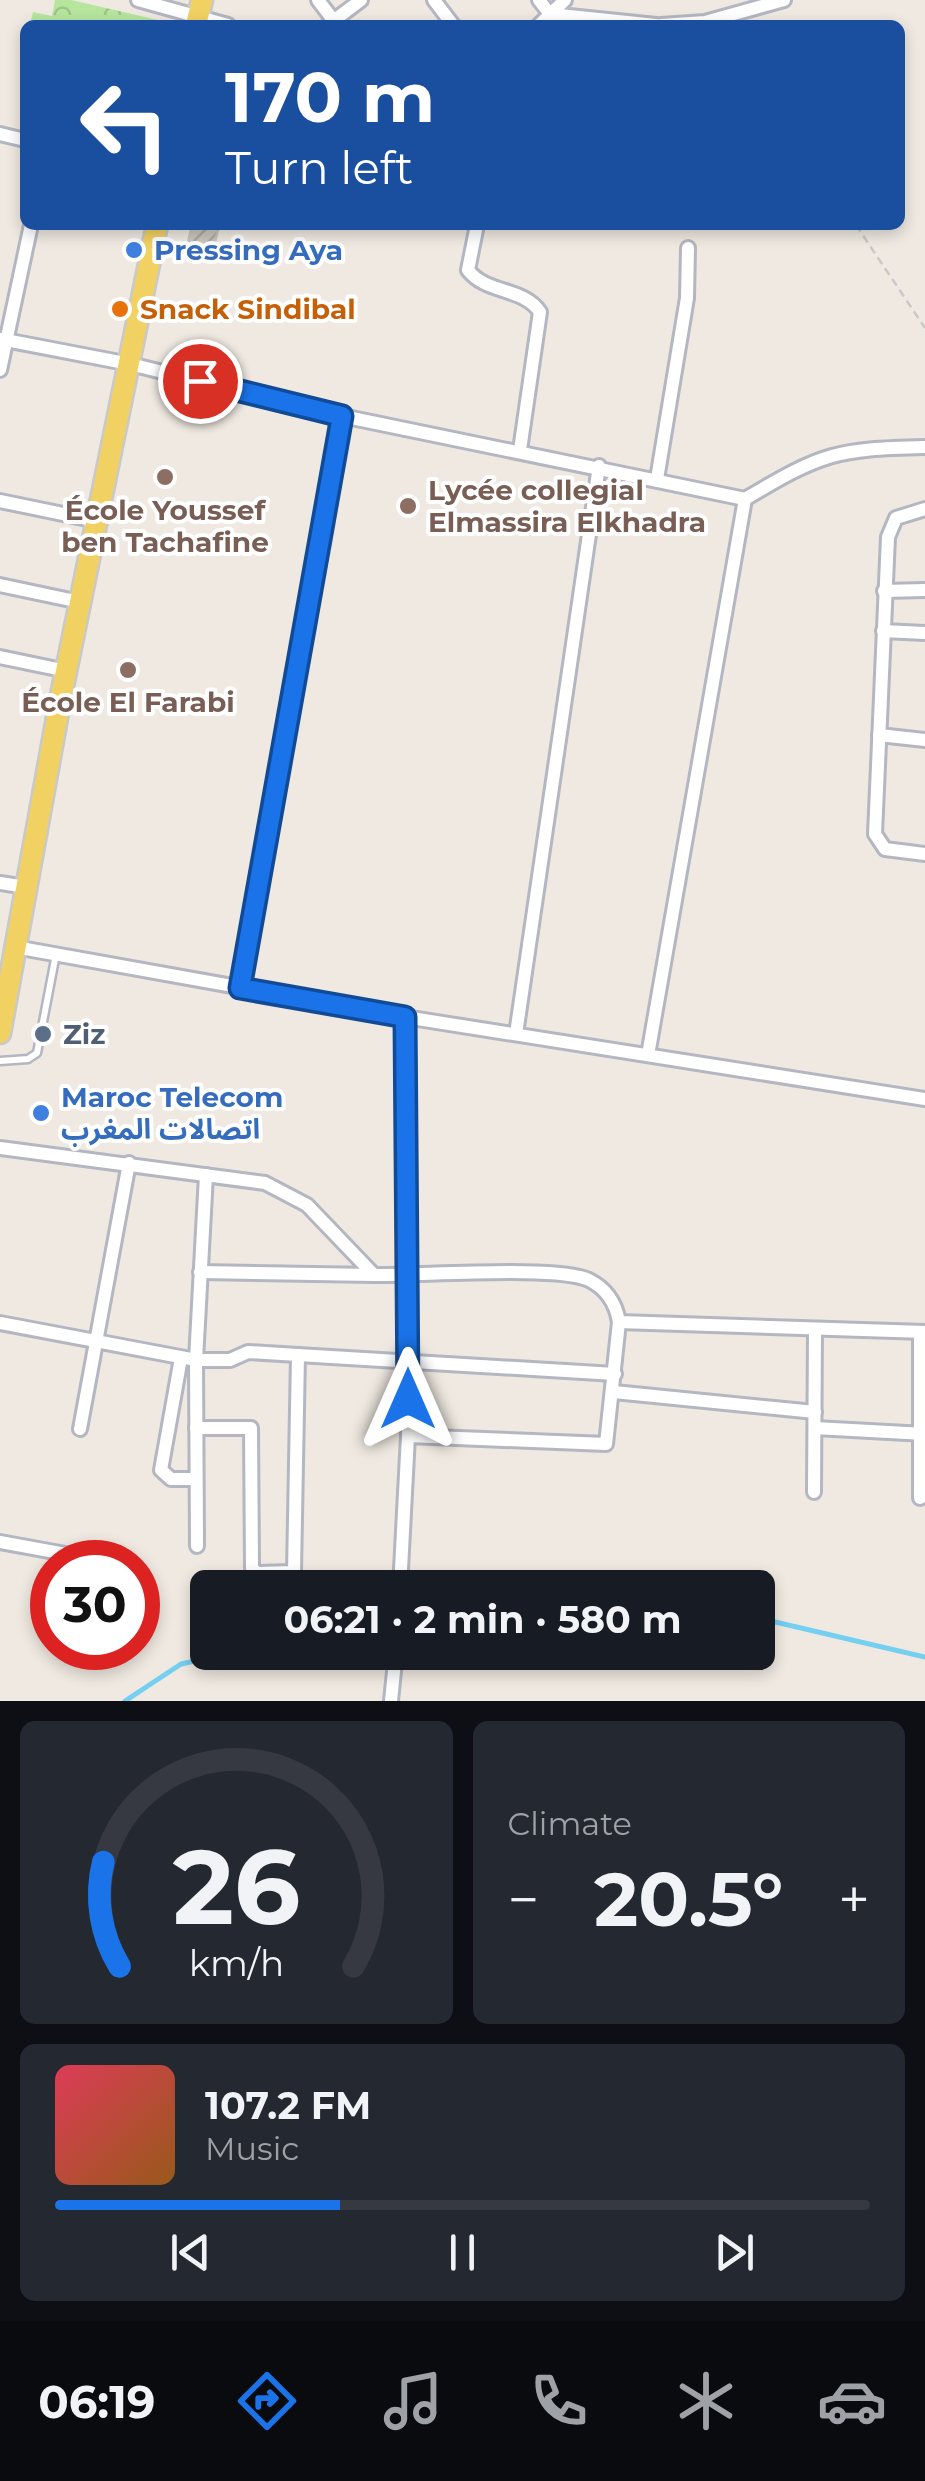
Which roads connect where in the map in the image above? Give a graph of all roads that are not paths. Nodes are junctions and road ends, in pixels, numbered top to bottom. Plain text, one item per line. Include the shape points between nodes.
1 (138, 0) edge
2 (360, 0) edge
3 (434, 0) edge
4 (540, 0) edge
5 (565, 0) edge
6 (784, 0) edge
7 (199, 14) edge
8 (550, 14) junction
9 (335, 20) edge
10 (449, 20) edge
11 (544, 20) edge
12 (609, 20) edge
13 (712, 20) edge
14 (30, 230) edge
15 (156, 230) edge
16 (476, 230) edge
17 (688, 248) dead end
18 (3, 339) edge
19 (130, 364) junction
20 (0, 370) edge
21 (342, 416) junction
22 (925, 447) edge
23 (520, 450) junction
24 (598, 466) junction
25 (657, 479) junction
26 (745, 498) junction
27 (0, 500) edge
28 (925, 509) edge
29 (97, 521) junction
30 (0, 585) edge
31 (884, 590) junction
32 (925, 590) edge
33 (80, 602) junction
34 (883, 631) junction
35 (925, 633) edge
36 (0, 658) edge
37 (67, 671) junction
38 (879, 735) junction
39 (925, 740) edge
40 (925, 854) edge
41 (0, 883) edge
42 (26, 886) junction
43 (15, 946) junction
44 (56, 954) junction
45 (240, 988) junction
46 (405, 1017) junction
47 (0, 1034) edge
48 (516, 1034) junction
49 (648, 1055) junction
50 (0, 1061) edge
51 (925, 1099) edge
52 (0, 1148) edge
53 (129, 1163) junction
54 (206, 1175) junction
55 (200, 1272) junction
56 (374, 1274) junction
57 (409, 1276) junction
58 (619, 1322) junction
59 (0, 1323) edge
60 (815, 1330) junction
61 (922, 1332) edge
62 (94, 1343) junction
63 (298, 1355) junction
64 (181, 1358) junction
65 (196, 1360) junction
66 (408, 1363) junction
67 (615, 1374) junction
68 (614, 1392) junction
69 (815, 1412) junction
70 (196, 1428) junction
71 (815, 1428) junction
72 (80, 1429) dead end
73 (923, 1434) edge
74 (408, 1436) junction
75 (196, 1480) junction
76 (814, 1492) dead end
77 (920, 1498) dead end
78 (0, 1542) edge
79 (196, 1546) dead end
80 (30, 1547) edge
81 (401, 1570) edge
82 (394, 1670) edge
83 (391, 1701) edge

1 - 7 street
2 - 9 street
3 - 10 street
4 - 8 street
5 - 8 street
6 - 13 street
8 - 11 street
8 - 12 street
14 - 18 street
15 - 19 main road
16 - 23 street via 468,270 528,299 540,312
17 - 25 street via 687,298
18 - 19 street
18 - 20 street
19 - 21 street
19 - 29 main road
21 - 23 street
21 - 45 lane
22 - 26 street via 842,450
23 - 24 street
24 - 25 street
24 - 48 street
25 - 26 street
26 - 49 street
27 - 29 street
28 - 31 street via 904,514 890,528
29 - 33 main road
30 - 33 street
31 - 32 street
31 - 34 street
33 - 37 main road
34 - 35 street
34 - 38 street
36 - 37 street
37 - 42 main road
38 - 39 street
38 - 40 street via 877,840 885,848
41 - 42 street
42 - 43 main road
43 - 44 street
43 - 47 main road
44 - 45 street
44 - 50 lane via 37,1052
45 - 46 street
46 - 48 street
46 - 57 street
48 - 49 street
49 - 51 street
52 - 53 street
53 - 54 street
53 - 62 street
54 - 55 street
54 - 56 street via 264,1182 298,1198
55 - 56 street
55 - 65 street
56 - 57 street
57 - 58 street via 578,1276 610,1297
57 - 66 street
58 - 60 street
58 - 67 street
59 - 62 street
60 - 61 street
60 - 69 street
61 - 73 street
62 - 64 street
62 - 72 street
63 - 65 street via 248,1352 230,1360
63 - 66 street
63 - 70 street via 294,1572 257,1574 252,1568 250,1428
64 - 65 street
64 - 75 street via 161,1470 171,1479
65 - 70 street
66 - 67 street
66 - 74 street
67 - 68 street
68 - 69 street
68 - 74 street via 604,1445
69 - 71 street
70 - 75 street
71 - 73 street
71 - 76 street
73 - 77 street
74 - 81 street
75 - 79 street
78 - 80 street
82 - 83 street

